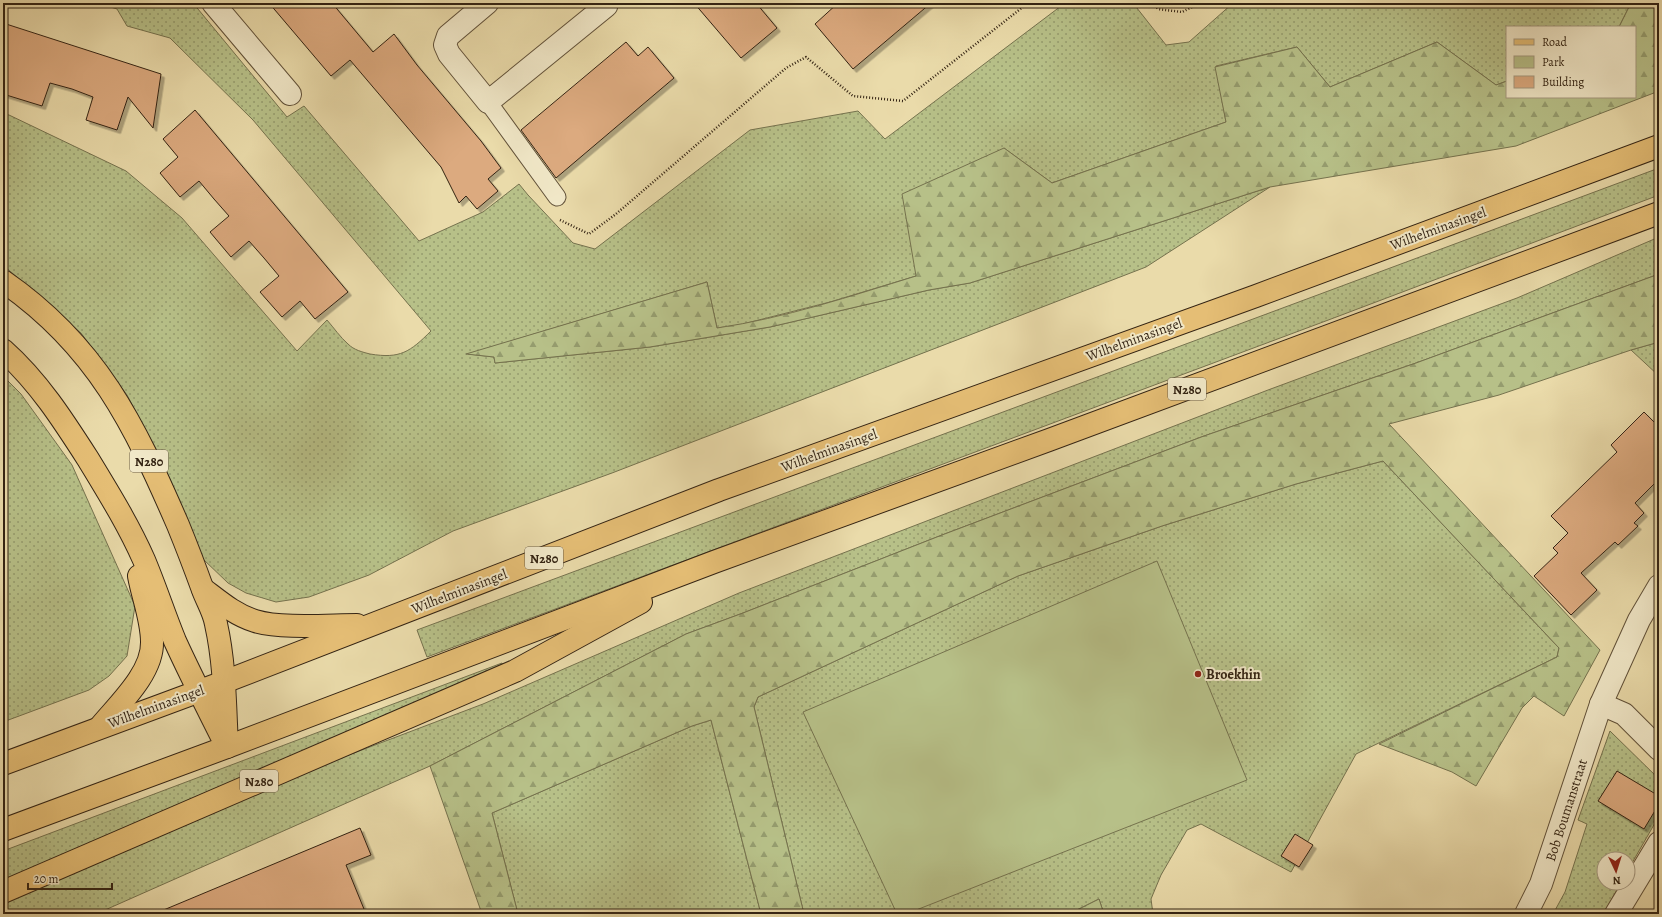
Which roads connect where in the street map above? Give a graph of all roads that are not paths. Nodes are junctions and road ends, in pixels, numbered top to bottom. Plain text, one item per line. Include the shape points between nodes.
1 (213, 3) edge
2 (487, 3) edge
3 (606, 3) edge
4 (290, 94) dead end
5 (488, 102) junction
6 (1659, 146) edge
7 (557, 197) road end
8 (1659, 213) edge
9 (3, 281) edge
10 (3, 350) edge
11 (127, 524) junction
12 (714, 562) junction
13 (1659, 586) edge
14 (203, 589) junction
15 (370, 626) junction
16 (224, 682) junction
17 (199, 690) junction
18 (1601, 704) junction
19 (99, 728) junction
20 (227, 747) junction
21 (1659, 749) edge
22 (3, 764) edge
23 (3, 830) edge
24 (1659, 843) edge
25 (3, 892) edge
26 (1526, 914) edge
27 (1616, 914) edge

1 - 4 street
2 - 5 street via 448,36 445,45 449,54
3 - 5 street via 606,6
5 - 7 lane
6 - 15 main road, Wilhelminasingel / N280 via 1256,296 719,490
8 - 12 main road, N280
9 - 14 main road, N280 via 31,302 69,337 120,404 153,469
10 - 11 main road via 45,395
11 - 17 main road via 175,640
11 - 19 main road via 151,628 152,644 148,663 140,678
12 - 20 main road, N280
12 - 25 main road, N280 via 515,670
13 - 18 street, Bob Boumanstraat via 1639,620
14 - 15 main road, N280 via 237,613 255,621 288,625
14 - 16 main road, N280 via 216,623
15 - 16 main road, Wilhelminasingel / N280
16 - 17 main road, Wilhelminasingel / N280
16 - 20 main road, N280
17 - 19 main road, Wilhelminasingel / N280
17 - 20 main road
18 - 21 street via 1624,714
18 - 26 street, Bob Boumanstraat via 1544,876
19 - 22 main road, Wilhelminasingel / N280
20 - 23 main road, N280
24 - 27 street

